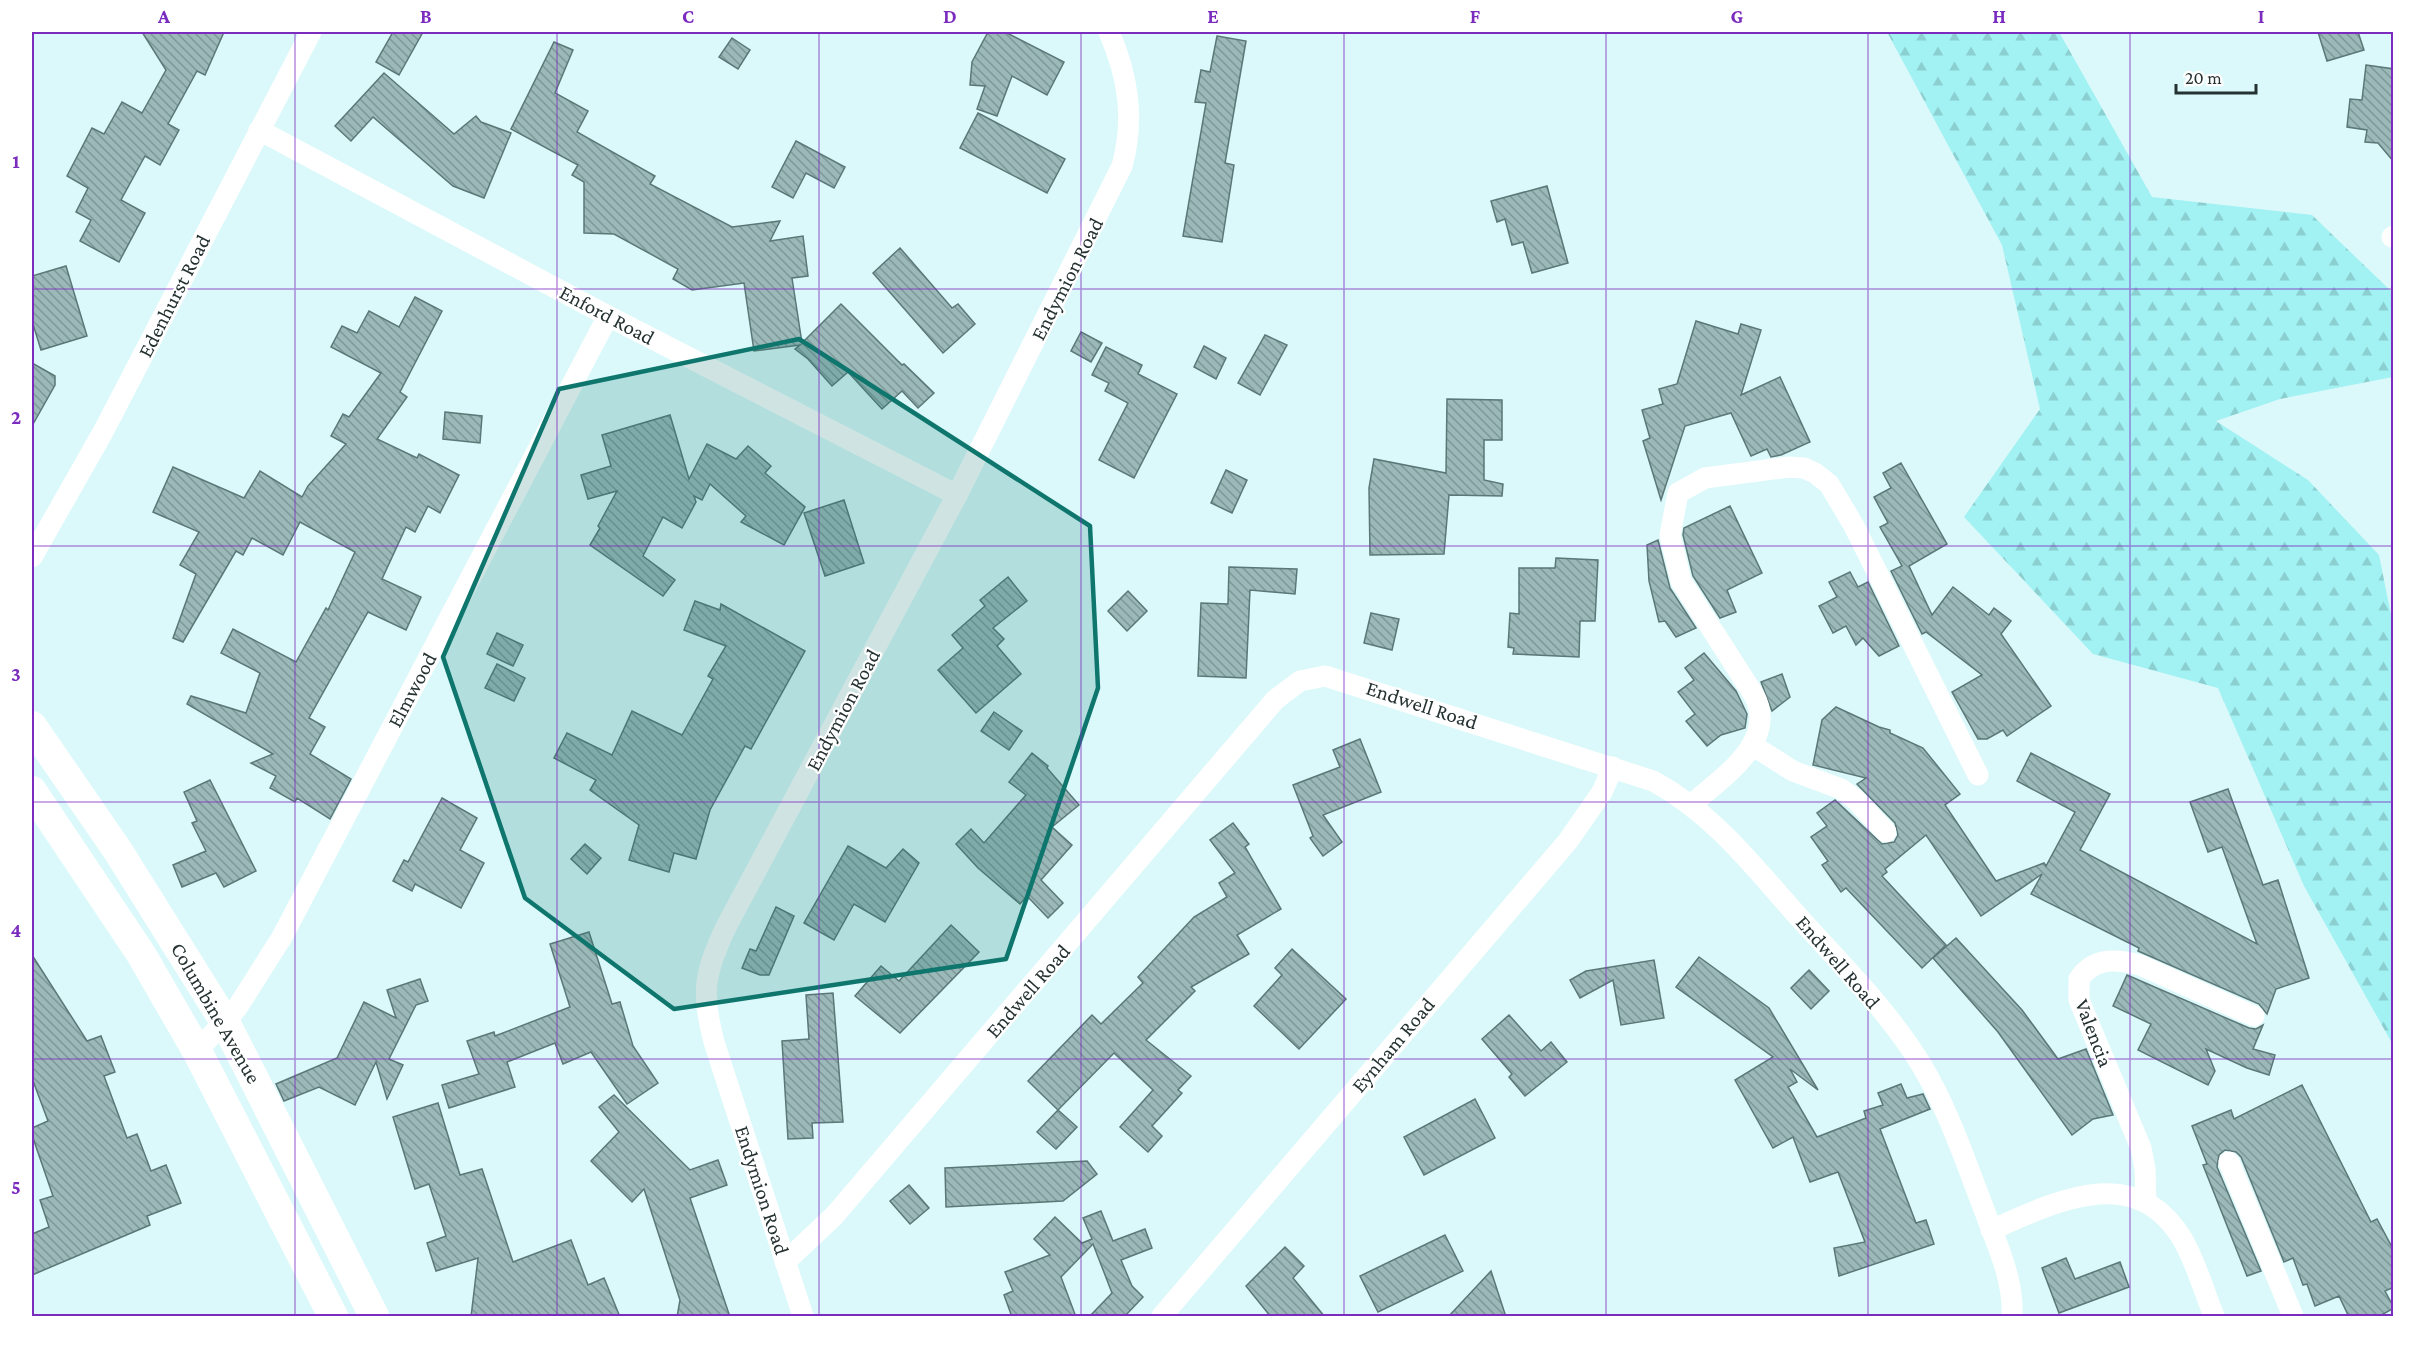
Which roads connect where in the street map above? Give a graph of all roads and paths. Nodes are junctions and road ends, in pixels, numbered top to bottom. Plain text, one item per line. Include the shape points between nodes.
1 (311, 32) edge
2 (1109, 32) edge
3 (259, 130) junction
4 (608, 316) junction
5 (957, 495) junction
6 (32, 557) edge
7 (32, 726) edge
8 (1752, 745) junction
9 (1613, 767) junction
10 (1977, 775) dead end
11 (32, 791) edge
12 (1691, 805) junction
13 (1886, 832) dead end
14 (2254, 1016) dead end
15 (225, 1022) junction
16 (197, 1051) junction
17 (2229, 1162) dead end
18 (2145, 1202) junction
19 (1991, 1230) junction
20 (785, 1262) junction
21 (333, 1317) edge
22 (374, 1317) edge
23 (803, 1317) edge
24 (1162, 1317) edge
25 (2012, 1317) edge
26 (2214, 1317) edge
27 (2293, 1317) edge

1 - 3 street, Edenhurst Road
2 - 5 street, Endymion Road via 1124,78 1131,124 1128,145 1112,189
3 - 4 street, Enford Road
3 - 6 street, Edenhurst Road via 104,432
4 - 5 street, Enford Road
4 - 15 street, Elmwood via 282,937
5 - 20 street, Endymion Road via 726,927 707,971 705,996 714,1042
7 - 15 main road, Columbine Avenue via 118,851
8 - 10 street via 1761,723 1759,704 1681,581 1670,535 1672,520 1678,493 1705,478 1804,468 1828,484 1854,526
8 - 12 street via 1735,766
8 - 13 street via 1793,771 1840,789
9 - 12 street, Endwell Road via 1653,781
9 - 20 street, Endwell Road via 1339,678 1313,676 1300,681 1275,700 834,1216
9 - 24 street, Eynham Road via 1602,792 1568,841
11 - 16 main road, Columbine Avenue via 141,954
12 - 19 street, Endwell Road via 1742,852 1895,1027 1945,1112
14 - 18 street, Valencia via 2140,965 2120,960 2093,965 2079,979 2079,1000 2141,1148
15 - 16 street, Elmwood
15 - 22 main road, Columbine Avenue
16 - 21 main road, Columbine Avenue
17 - 27 street
18 - 19 street via 2090,1193 2054,1202
18 - 26 street via 2164,1216 2184,1241
19 - 25 street, Endwell Road via 2009,1285
20 - 23 street, Endymion Road

